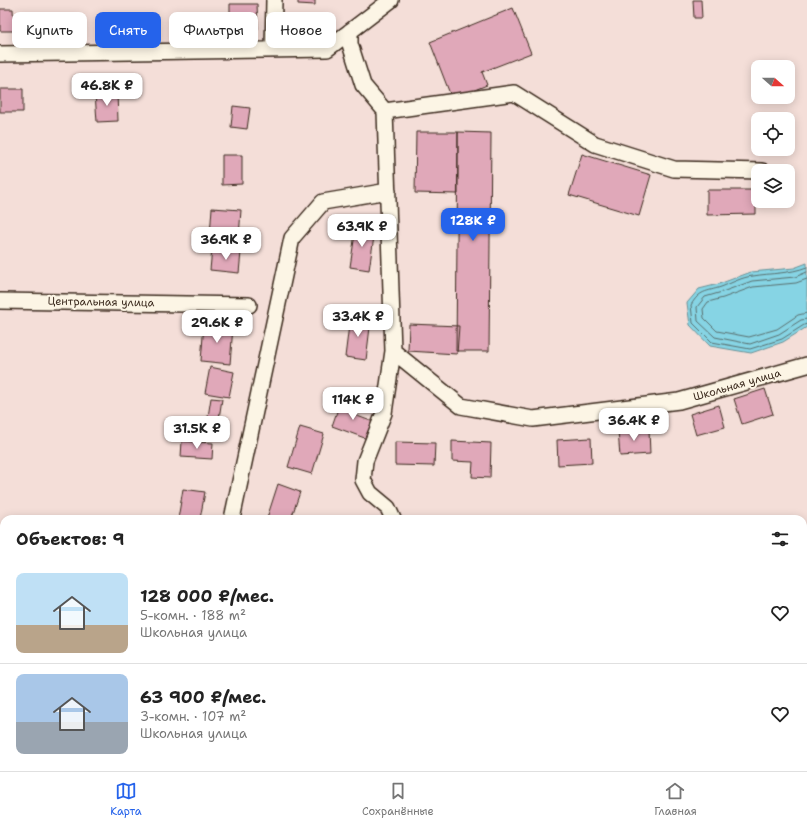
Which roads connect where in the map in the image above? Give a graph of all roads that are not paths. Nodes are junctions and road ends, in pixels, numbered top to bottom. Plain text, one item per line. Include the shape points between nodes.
1 (274, 0) edge
2 (391, 0) edge
3 (350, 31) junction
4 (273, 50) junction
5 (0, 54) edge
6 (385, 111) junction
7 (751, 171) edge
8 (388, 190) junction
9 (0, 301) edge
10 (249, 304) dead end
11 (393, 351) junction
12 (807, 365) edge
13 (233, 515) edge
14 (391, 515) edge

1 - 4 street
2 - 3 street
3 - 4 street via 327,50
3 - 6 street via 350,44 363,85
4 - 5 street
6 - 7 street via 514,93 595,144 674,169
6 - 8 street
8 - 11 street
8 - 13 street via 323,202 292,238
9 - 10 street, Центральная улица
11 - 12 street, Школьная улица via 461,406 533,419 679,401
11 - 14 street via 384,413 365,461 363,480 370,493 388,508

